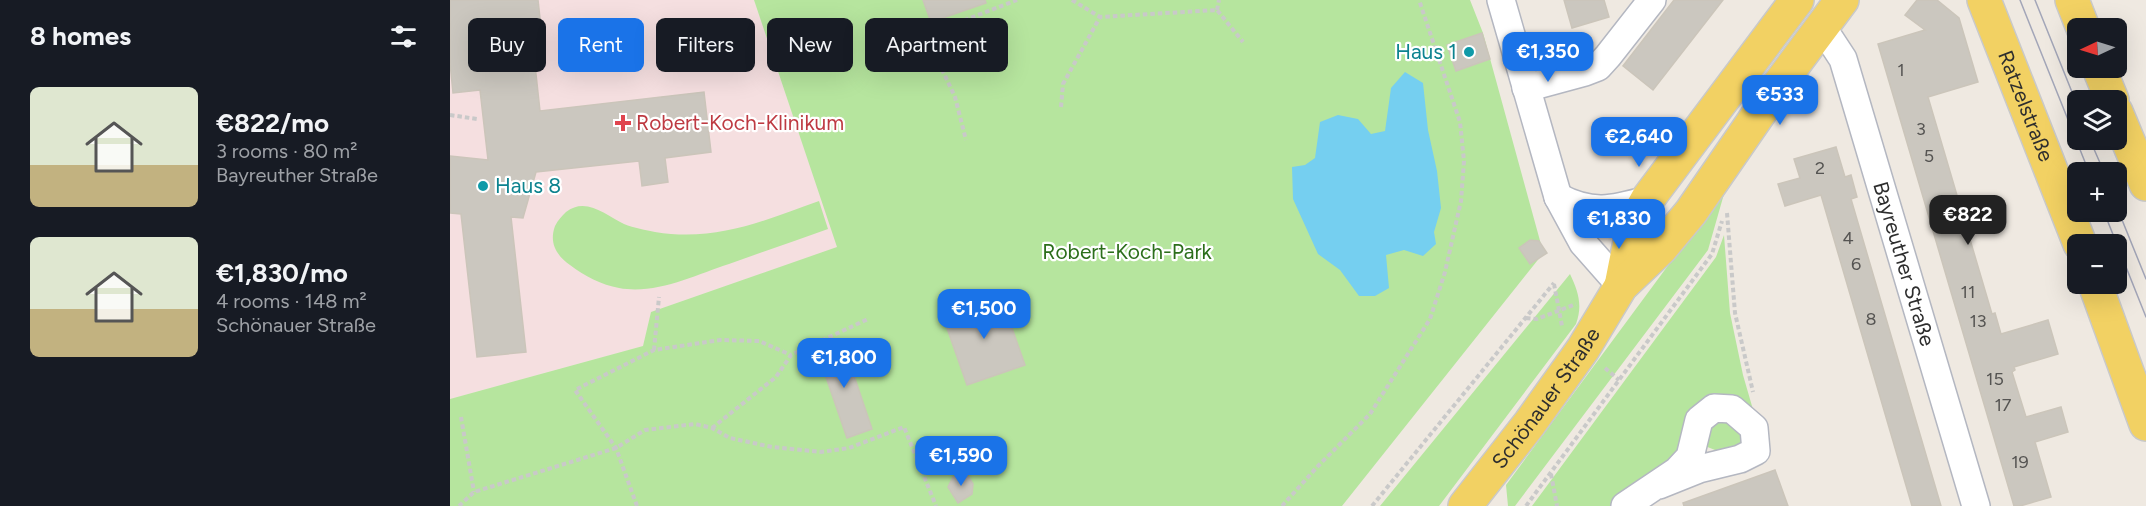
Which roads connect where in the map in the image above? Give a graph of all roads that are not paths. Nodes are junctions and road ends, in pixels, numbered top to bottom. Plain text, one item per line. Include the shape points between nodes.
1 (1501, 0) edge
2 (1652, 0) edge
3 (1797, 0) edge
4 (1842, 0) edge
5 (1984, 0) edge
6 (2072, 0) edge
7 (2080, 18) edge
8 (1822, 27) junction
9 (1526, 88) junction
10 (2127, 138) edge
11 (2146, 184) edge
12 (1558, 197) junction
13 (1647, 200) junction
14 (2076, 234) edge
15 (1621, 286) junction
16 (2099, 294) edge
17 (2146, 424) edge
18 (1659, 485) dead end
19 (1467, 505) edge
20 (1624, 506) edge
21 (1976, 506) edge

1 - 9 street
2 - 9 street via 1598,67
3 - 13 main road, Schönauer Straße
4 - 8 main road, Schönauer Straße
5 - 14 main road, Ratzelstraße
6 - 7 main road
8 - 15 main road, Schönauer Straße via 1685,219
8 - 21 street, Bayreuther Straße via 1843,59
9 - 12 street
10 - 11 main road
12 - 13 street via 1589,209 1607,210
12 - 15 street via 1584,243
13 - 15 main road, Schönauer Straße via 1637,221
15 - 19 main road, Schönauer Straße via 1570,367
16 - 17 main road
18 - 20 street

